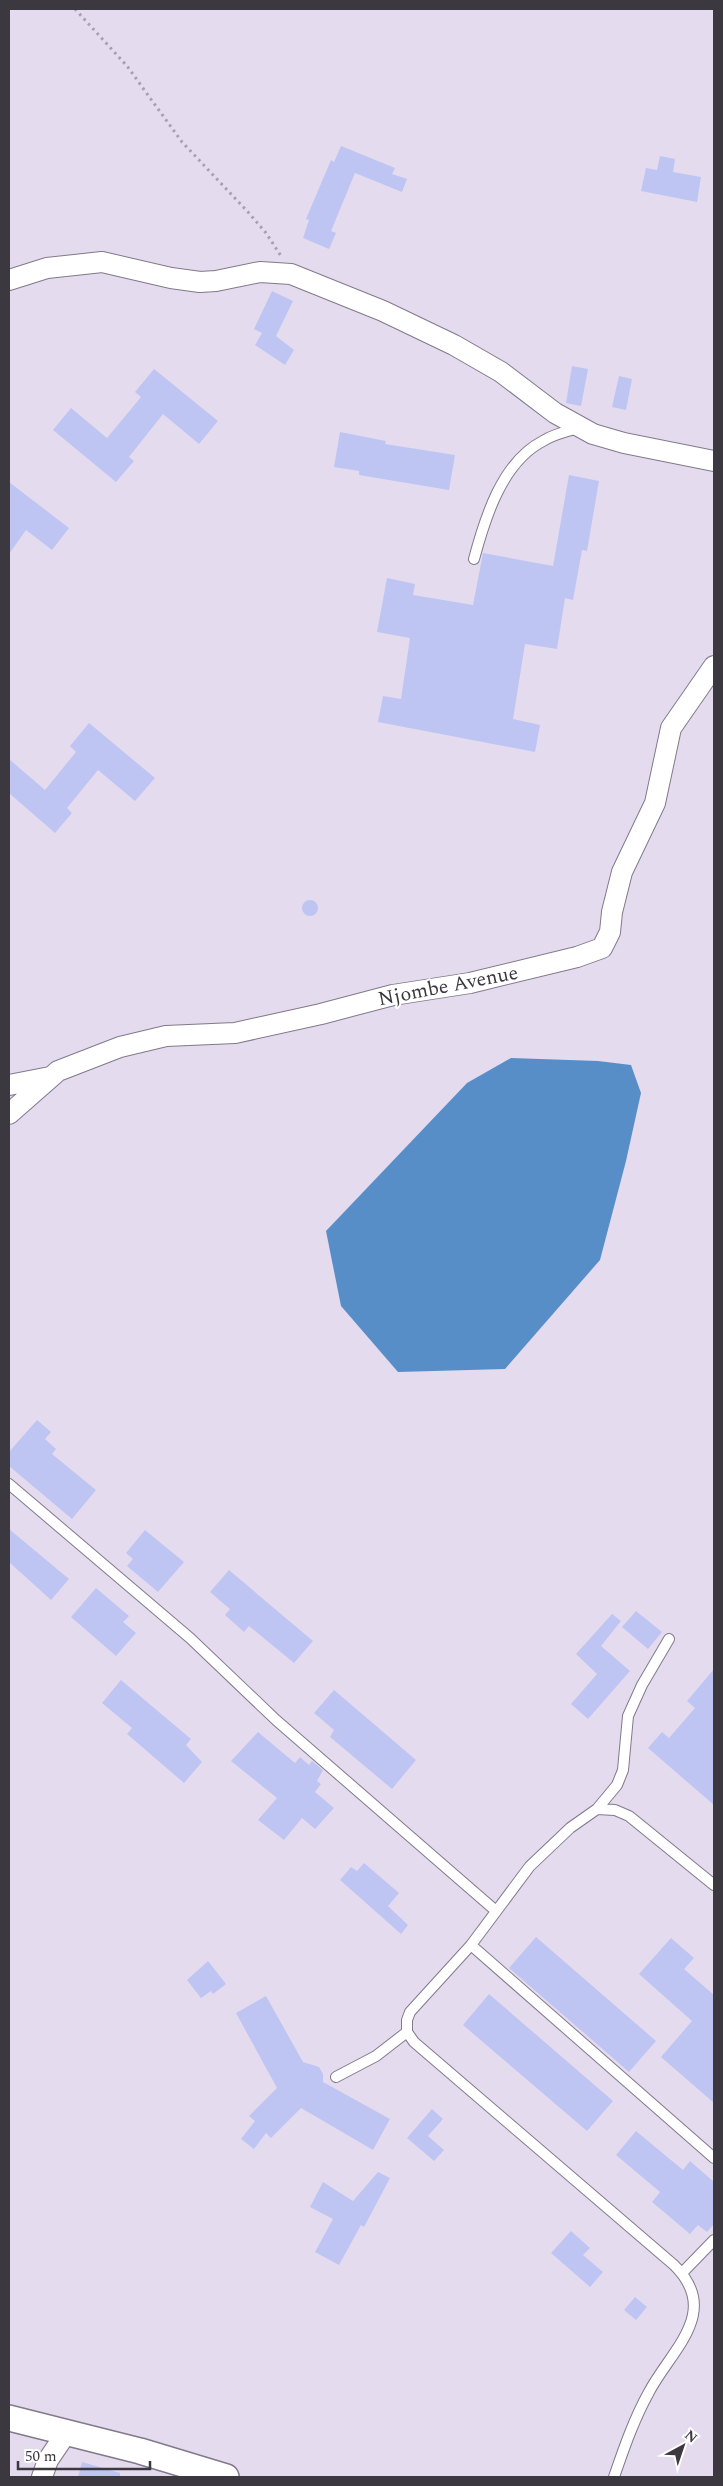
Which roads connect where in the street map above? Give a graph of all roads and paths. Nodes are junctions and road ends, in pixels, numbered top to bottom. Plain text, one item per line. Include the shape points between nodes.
1 (75, 9) edge
2 (291, 274) junction
3 (9, 280) edge
4 (580, 428) junction
5 (714, 461) edge
6 (474, 559) dead end
7 (714, 666) edge
8 (50, 1077) junction
9 (9, 1085) edge
10 (9, 1114) edge
11 (9, 1484) edge
12 (670, 1639) dead end
13 (597, 1809) junction
14 (714, 1885) edge
15 (496, 1911) junction
16 (471, 1945) junction
17 (407, 2032) junction
18 (336, 2077) dead end
19 (714, 2158) edge
20 (714, 2240) edge
21 (682, 2273) junction
22 (11, 2416) edge
23 (66, 2432) junction
24 (42, 2477) edge
25 (226, 2477) edge
26 (614, 2477) edge

1 - 2 path via 144,86 182,142 266,233
2 - 3 street via 260,272 200,282 102,262 46,268
2 - 4 street via 383,311 454,345 501,372
4 - 5 street via 608,439
4 - 6 lane via 542,441 513,468 495,500
7 - 8 street, Njombe Avenue via 671,728 655,803 622,872 610,932 602,948 470,984 393,995 235,1033 148,1039 98,1055
8 - 9 street
8 - 10 street, Njombe Avenue
11 - 15 lane via 190,1638 276,1720
12 - 13 lane via 642,1685 628,1716 623,1770
13 - 14 lane via 615,1810 629,1816
13 - 15 lane via 570,1828 530,1866
15 - 16 lane
16 - 17 lane via 410,2012
16 - 19 lane
17 - 18 lane via 376,2056
17 - 21 lane via 447,2071
20 - 21 lane
21 - 26 lane via 693,2294 690,2329 642,2406
22 - 23 street
23 - 24 street via 48,2460
23 - 25 street

